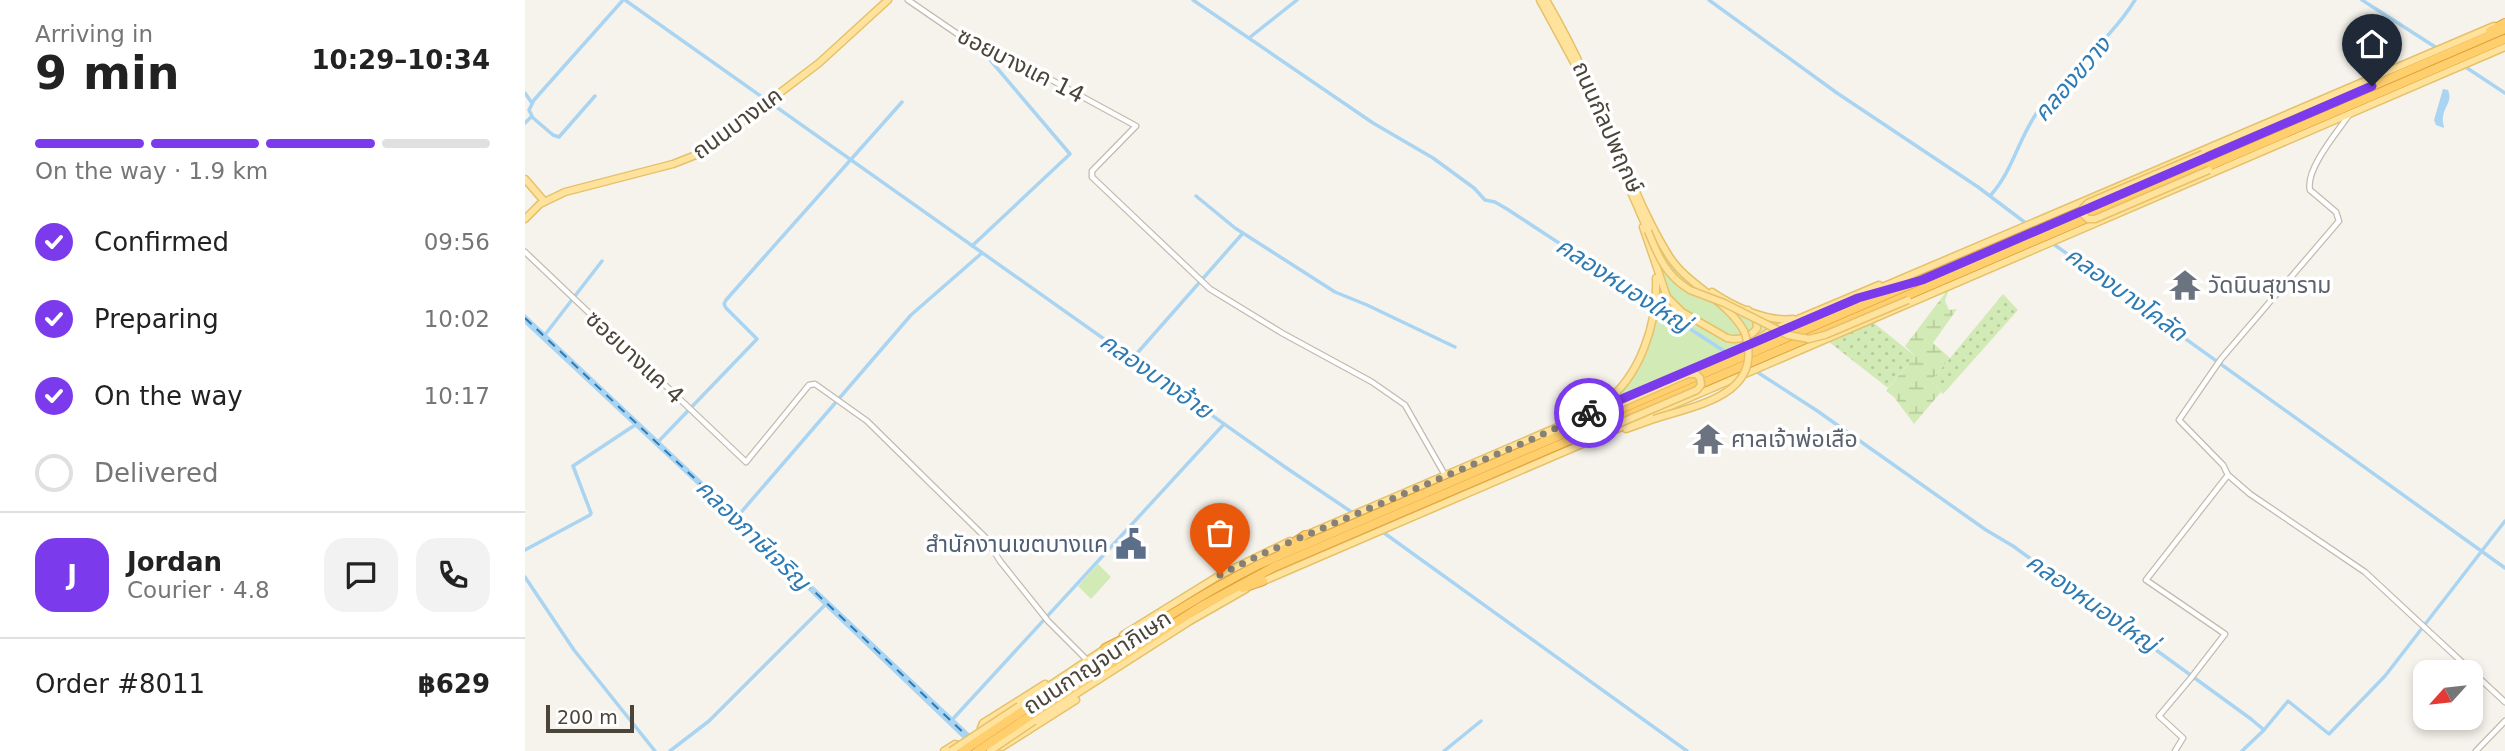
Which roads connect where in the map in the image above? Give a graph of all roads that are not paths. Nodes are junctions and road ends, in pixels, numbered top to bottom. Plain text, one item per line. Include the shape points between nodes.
1 (888, 0) edge
2 (908, 0) edge
3 (1540, 0) edge
4 (1546, 0) edge
5 (2505, 22) edge
6 (2505, 29) edge
7 (2505, 39) edge
8 (2458, 45) junction
9 (2505, 47) edge
10 (2473, 57) junction
11 (2445, 69) junction
12 (2349, 114) junction
13 (2238, 135) junction
14 (2254, 155) junction
15 (525, 179) edge
16 (1633, 199) junction
17 (544, 201) junction
18 (525, 219) edge
19 (2044, 223) junction
20 (2017, 234) junction
21 (2059, 234) junction
22 (525, 252) edge
23 (1668, 255) junction
24 (1655, 262) junction
25 (1922, 280) junction
26 (1897, 281) junction
27 (1948, 282) junction
28 (1858, 298) junction
29 (1748, 310) junction
30 (1802, 317) junction
31 (1757, 352) junction
32 (1721, 366) junction
33 (1577, 418) junction
34 (1585, 440) junction
35 (1528, 441) junction
36 (1445, 475) junction
37 (2228, 475) junction
38 (1373, 510) junction
39 (1346, 522) junction
40 (1389, 522) junction
41 (1361, 534) junction
42 (1305, 535) junction
43 (1260, 564) junction
44 (1263, 581) junction
45 (1216, 597) junction
46 (1161, 619) junction
47 (1105, 649) junction
48 (1086, 661) junction
49 (1108, 675) junction
50 (2505, 702) edge
51 (1027, 713) junction
52 (2505, 721) edge
53 (944, 751) edge
54 (951, 751) edge
55 (965, 751) edge
56 (978, 751) edge
57 (990, 751) edge
58 (2175, 751) edge
59 (2476, 751) edge

1 - 17 main road, ถนนบางแค via 819,63 694,158
2 - 36 street, ซอยบางแค 14 via 955,33 1136,126 1092,171 1092,177 1210,289 1405,405
3 - 16 main road, ถนนกัลปพฤกษ์ via 1577,68
4 - 23 main road, ถนนกัลปพฤกษ์
5 - 8 highway
6 - 8 highway, ถนนกาญจนาภิเษก
7 - 10 highway, ถนนกาญจนาภิเษก
8 - 13 main road
8 - 19 highway, ถนนกาญจนาภิเษก
9 - 10 main road
10 - 11 highway, ถนนกาญจนาภิเษก
11 - 12 main road
11 - 21 highway, ถนนกาญจนาภิเษก
12 - 14 main road
12 - 37 street via 2316,162 2309,185 2339,221 2215,366 2179,420
13 - 14 main road, bridge via 2088,203 2083,214 2095,219
13 - 19 main road
14 - 21 main road
15 - 17 main road
16 - 24 main road
16 - 27 main road, bridge via 1660,260 1678,282 1798,338 1819,337
17 - 18 main road, ถนนบางแค
19 - 20 highway, ถนนกาญจนาภิเษก
20 - 25 highway, ถนนกาญจนาภิเษก
20 - 26 main road
21 - 27 highway, ถนนกาญจนาภิเษก via 2027,244
21 - 27 main road via 2035,249
22 - 48 street, ซอยบางแค 4 via 746,462 807,387 815,384 867,421 985,537 1043,615
23 - 29 main road via 1716,295
23 - 34 main road, bridge via 1739,322 1748,348 1746,369 1723,394
24 - 29 main road via 1663,290 1682,312 1727,338 1753,333 1757,324
24 - 33 main road via 1654,313 1629,377 1612,397
25 - 28 highway
25 - 31 highway, ถนนกาญจนาภิเษก
26 - 28 main road
26 - 30 main road
27 - 31 highway, ถนนกาญจนาภิเษก
28 - 31 main road
29 - 30 main road via 1780,319
30 - 31 main road via 1763,334
31 - 32 highway, ถนนกาญจนาภิเษก
31 - 32 main road
31 - 34 main road via 1739,377
32 - 33 main road
32 - 38 highway, ถนนกาญจนาภิเษก
32 - 40 highway, ถนนกาญจนาภิเษก
33 - 35 main road
34 - 35 main road, bridge via 1696,390 1700,378 1688,374
34 - 40 main road
35 - 36 main road
36 - 38 main road
37 - 50 street via 2262,504 2365,572
37 - 58 street via 2146,580 2225,634 2159,716 2183,738
38 - 39 highway, ถนนกาญจนาภิเษก
39 - 42 main road
39 - 43 highway, ถนนกาญจนาภิเษก
40 - 41 highway, ถนนกาญจนาภิเษก
41 - 44 main road
41 - 45 highway, ถนนกาญจนาภิเษก via 1273,568
42 - 43 highway
42 - 47 main road via 1209,581
43 - 46 highway, ถนนกาญจนาภิเษก
44 - 45 highway
44 - 49 main road via 1190,621
45 - 51 highway, ถนนกาญจนาภิเษก
46 - 47 highway
46 - 51 highway, ถนนกาญจนาภิเษก
47 - 48 main road
48 - 49 main road via 993,717 982,725 983,730 1003,747
48 - 51 main road
49 - 51 main road
51 - 54 main road, bridge
51 - 55 highway, ถนนกาญจนาภิเษก, bridge
51 - 56 highway, ถนนกาญจนาภิเษก, bridge
51 - 57 main road, bridge
52 - 59 street
53 - 55 main road via 958,743

